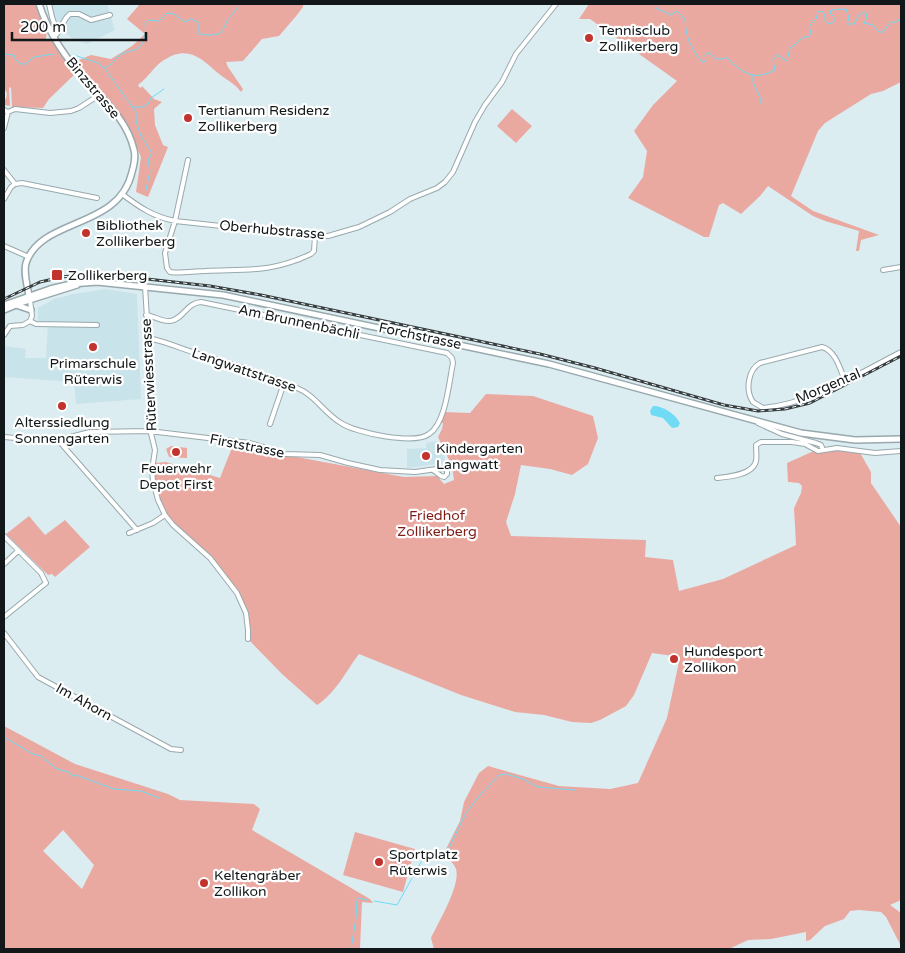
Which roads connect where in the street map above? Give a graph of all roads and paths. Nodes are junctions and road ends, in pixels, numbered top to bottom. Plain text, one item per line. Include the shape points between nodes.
1 (39, 4) edge
2 (49, 4) edge
3 (556, 4) edge
4 (110, 14) dead end
5 (55, 36) junction
6 (100, 95) junction
7 (6, 111) edge
8 (4, 128) edge
9 (188, 160) dead end
10 (4, 170) edge
11 (15, 184) junction
12 (122, 194) junction
13 (97, 198) dead end
14 (4, 199) edge
15 (175, 221) junction
16 (315, 236) junction
17 (4, 246) edge
18 (29, 257) junction
19 (901, 267) edge
20 (883, 270) dead end
21 (145, 286) junction
22 (30, 298) junction
23 (4, 305) edge
24 (15, 305) junction
25 (4, 310) edge
26 (31, 310) junction
27 (146, 315) junction
28 (30, 321) junction
29 (97, 325) dead end
30 (4, 335) edge
31 (148, 338) junction
32 (901, 352) edge
33 (454, 363) joint
34 (845, 381) junction
35 (284, 383) junction
36 (756, 421) junction
37 (270, 424) dead end
38 (150, 431) junction
39 (4, 437) edge
40 (901, 439) edge
41 (58, 440) junction
42 (824, 450) junction
43 (901, 451) edge
44 (433, 470) dead end
45 (717, 478) dead end
46 (165, 515) junction
47 (136, 530) junction
48 (129, 533) dead end
49 (4, 536) edge
50 (18, 551) junction
51 (4, 564) edge
52 (4, 617) edge
53 (4, 633) edge
54 (248, 639) dead end
55 (181, 750) dead end

1 - 5 main road, Binzstrasse
2 - 5 street via 58,30
3 - 16 street, Oberhubstrasse via 516,54 475,122 453,172 445,182 359,227 341,234
4 - 5 street via 91,20 70,14
5 - 6 main road, Binzstrasse via 69,61
6 - 7 street via 71,111
6 - 12 main road, Binzstrasse via 117,114 134,150 131,178
7 - 8 street
9 - 15 street
10 - 11 street
11 - 13 street
11 - 14 street
12 - 15 street, Oberhubstrasse via 145,211
12 - 18 main road, Binzstrasse via 104,211 44,240
15 - 16 street, Oberhubstrasse
15 - 16 street via 165,253 167,268 175,273 282,266 312,253
17 - 18 street
18 - 22 main road via 25,268
19 - 20 street
21 - 22 main road, Forchstrasse via 97,282
21 - 27 street, Rüterwiesstrasse
21 - 36 main road, Forchstrasse via 248,299 540,362
22 - 23 main road, Forchstrasse
22 - 24 main road, Forchstrasse
22 - 26 street
24 - 25 main road, Forchstrasse
24 - 26 main road
26 - 28 street
27 - 31 street, Rüterwiesstrasse
27 - 33 street, Am Brunnenbächli via 172,321 190,305 201,302 447,353
28 - 29 street via 36,324
28 - 30 street via 10,326
31 - 35 street, Langwattstrasse
31 - 38 street, Rüterwiesstrasse
32 - 34 street, Morgental
33 - 35 street, Langwattstrasse via 439,423 430,434 417,439 346,426 312,396
34 - 34 street, Morgental via 832,351 822,347 760,363 751,373 749,391 753,402 763,408 773,407
35 - 37 street
36 - 40 main road, Forchstrasse via 821,437
36 - 42 street, Forchstrasse via 782,434 821,445
38 - 41 street, Firststrasse via 90,432
38 - 44 street, Firststrasse via 250,444 285,454 320,455 380,470
38 - 46 street, Rüterwiesstrasse via 155,450 153,481
39 - 41 street, Firststrasse
41 - 47 street
42 - 43 street
42 - 45 street via 792,442 761,442 756,445 754,466
46 - 47 street
46 - 54 street, Rüterwiesstrasse via 210,558 237,593 246,613
47 - 48 street
49 - 50 street
50 - 51 street
50 - 52 street via 46,583
53 - 55 street, Im Ahorn via 38,676 171,748

